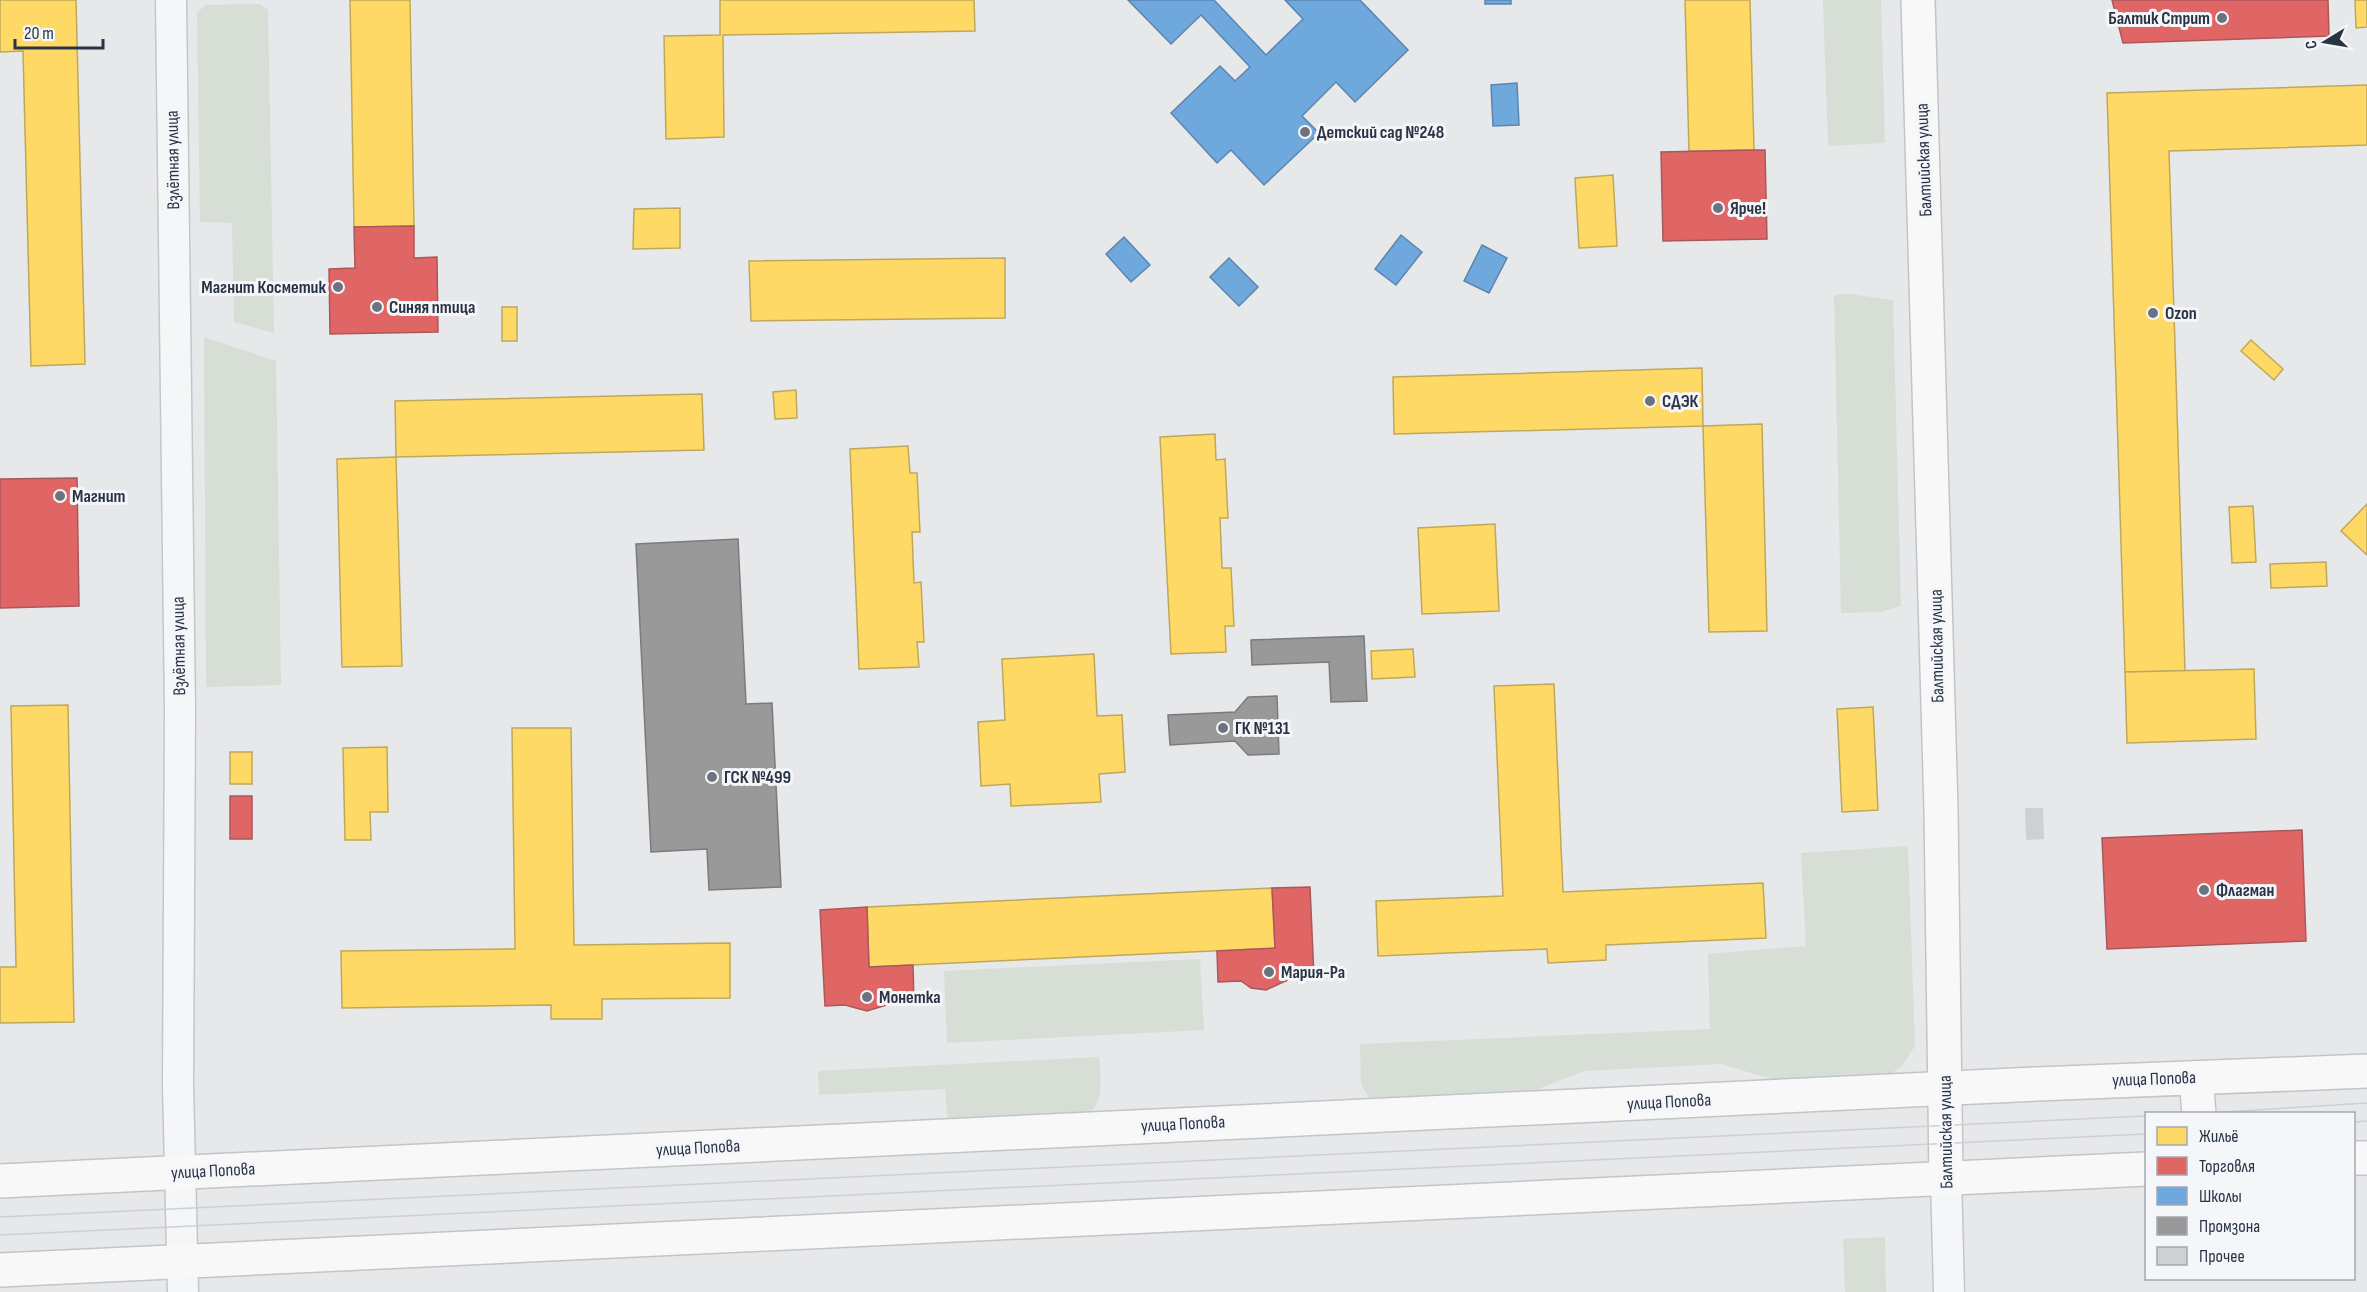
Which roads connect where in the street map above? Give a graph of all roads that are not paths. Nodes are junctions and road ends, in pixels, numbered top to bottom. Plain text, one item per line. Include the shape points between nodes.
1 (171, 0) edge
2 (1918, 0) edge
3 (2367, 1071) edge
4 (2196, 1078) junction
5 (1945, 1089) junction
6 (2199, 1112) edge
7 (2145, 1169) edge
8 (179, 1173) junction
9 (1946, 1177) junction
10 (0, 1181) edge
11 (0, 1270) edge
12 (183, 1277) edge
13 (1949, 1292) edge

1 - 8 street, Взлётная улица via 180,710
2 - 5 main road, Балтийская улица
3 - 4 main road, улица Попова
4 - 5 main road, улица Попова
4 - 6 main road
5 - 8 main road, улица Попова
5 - 9 main road, Балтийская улица
7 - 9 main road
8 - 10 main road, улица Попова
8 - 12 street, Взлётная улица
9 - 12 main road
9 - 13 street, Балтийская улица
11 - 12 main road

